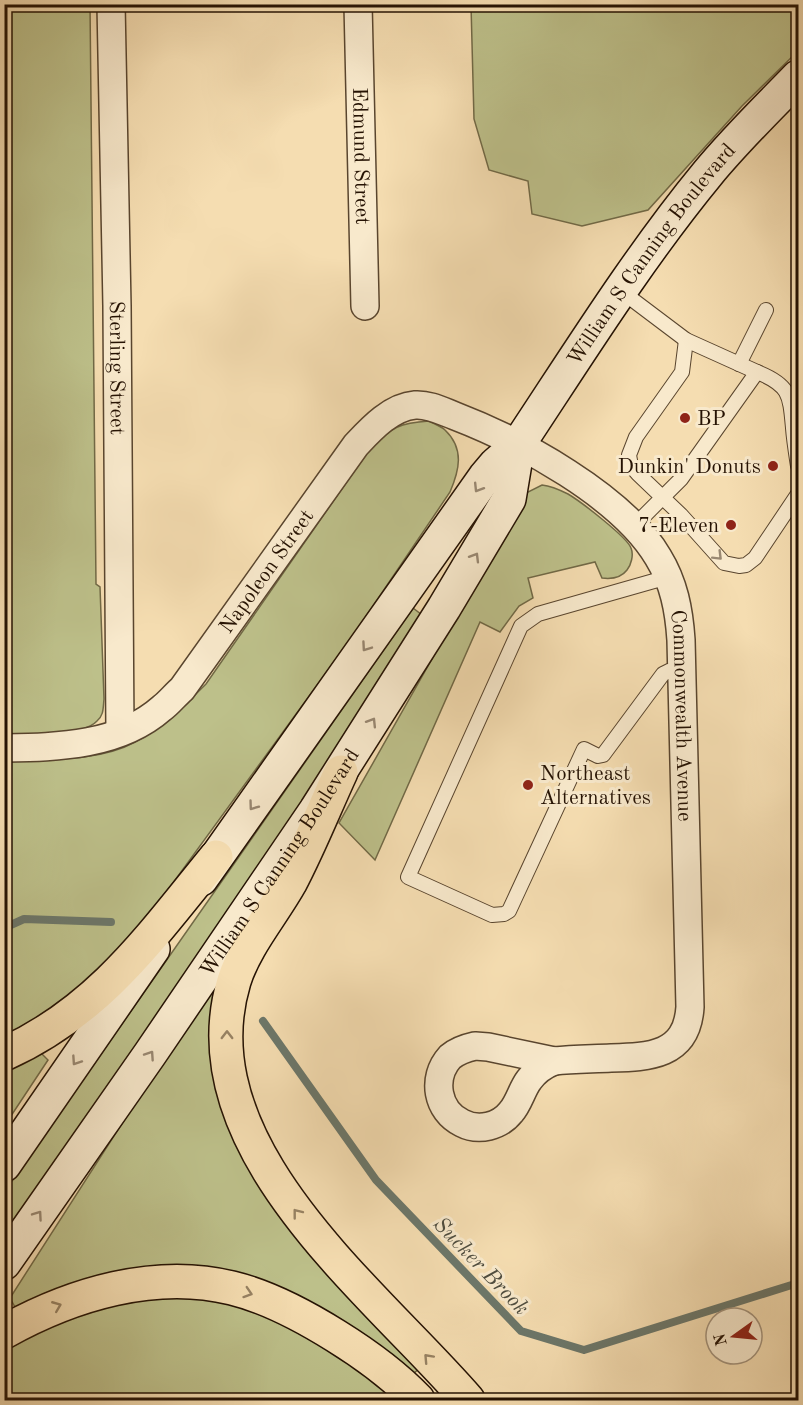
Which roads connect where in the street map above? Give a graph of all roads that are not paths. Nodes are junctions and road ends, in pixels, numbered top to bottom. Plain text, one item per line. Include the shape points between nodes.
1 (111, 4) edge
2 (358, 4) edge
3 (798, 77) edge
4 (621, 291) junction
5 (365, 306) dead end
6 (766, 310) dead end
7 (686, 340) junction
8 (739, 364) junction
9 (757, 372) junction
10 (518, 445) junction
11 (798, 466) edge
12 (798, 494) edge
13 (663, 498) junction
14 (634, 526) junction
15 (668, 577) junction
16 (682, 669) junction
17 (120, 732) junction
18 (4, 748) edge
19 (341, 771) junction
20 (216, 856) junction
21 (4, 1054) edge
22 (554, 1060) dead end
23 (4, 1165) edge
24 (4, 1263) edge
25 (4, 1332) edge
26 (418, 1401) edge
27 (468, 1401) edge

1 - 17 street, Sterling Street
2 - 5 street, Edmund Street
3 - 4 main road, William S Canning Boulevard via 709,172
4 - 7 lane
4 - 10 main road, William S Canning Boulevard
6 - 8 lane
7 - 8 lane
7 - 13 lane via 682,372 636,437 629,455 631,466
8 - 9 lane
9 - 11 lane via 774,379 791,400
9 - 13 lane via 681,479
10 - 14 street, Commonwealth Avenue via 563,471
10 - 17 street, Napoleon Street via 424,406 406,407 386,417 356,445 182,689 162,709
19 -> 10 main road, William S Canning Boulevard via 502,513 513,485
10 -> 20 main road, William S Canning Boulevard via 485,477
13 -> 12 lane via 719,558 734,566 746,565 755,558
13 - 14 lane
14 - 15 street, Commonwealth Avenue via 658,556
15 - 16 street, Commonwealth Avenue via 679,617
15 - 16 lane via 544,612 521,626 408,877 492,915 509,911 585,749 603,755 663,674
16 - 22 street, Commonwealth Avenue via 688,1023 667,1050 651,1056
17 - 18 street, Napoleon Street via 73,745
24 -> 19 main road, William S Canning Boulevard
27 -> 19 highway via 290,1204 249,1134 230,1072 227,1027 235,980 302,858
20 - 21 highway via 133,957 94,997 42,1035
20 -> 23 main road, William S Canning Boulevard
25 -> 26 highway via 69,1301 110,1290 190,1282 232,1288 310,1320 380,1366

